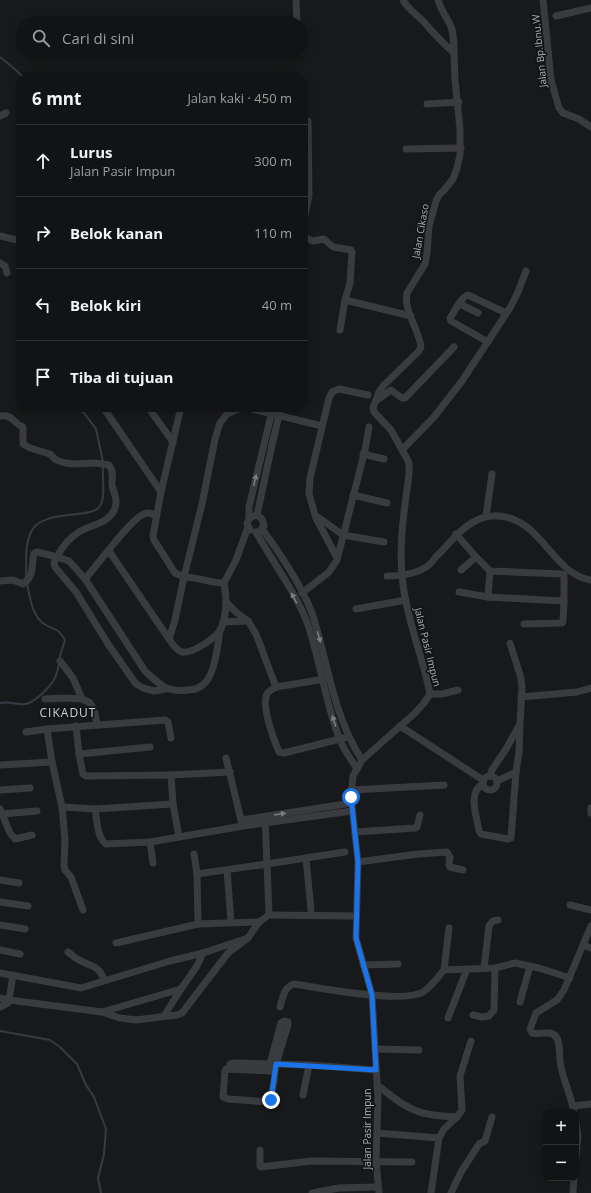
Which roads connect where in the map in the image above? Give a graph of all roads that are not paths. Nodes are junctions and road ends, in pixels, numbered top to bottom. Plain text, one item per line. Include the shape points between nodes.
1 (296, 0) edge
2 (403, 0) edge
3 (438, 0) edge
4 (543, 0) edge
5 (591, 8) edge
6 (297, 16) edge
7 (556, 16) dead end
8 (454, 53) junction
9 (458, 102) junction
10 (427, 104) dead end
11 (308, 121) dead end
12 (591, 127) edge
13 (406, 148) dead end
14 (461, 148) junction
15 (308, 201) edge
16 (0, 236) edge
17 (308, 239) edge
18 (16, 240) edge
19 (0, 263) edge
20 (526, 271) dead end
21 (6, 273) dead end
22 (345, 300) junction
23 (460, 304) junction
24 (506, 313) junction
25 (478, 314) dead end
26 (411, 316) junction
27 (340, 330) dead end
28 (488, 342) junction
29 (454, 346) dead end
30 (368, 395) dead end
31 (374, 403) junction
32 (106, 412) edge
33 (152, 412) edge
34 (180, 412) edge
35 (231, 412) edge
36 (272, 412) edge
37 (275, 412) edge
38 (281, 412) edge
39 (280, 415) junction
40 (0, 416) edge
41 (322, 426) junction
42 (369, 427) dead end
43 (173, 442) junction
44 (402, 450) junction
45 (363, 454) junction
46 (384, 459) dead end
47 (492, 474) dead end
48 (161, 492) junction
49 (353, 495) junction
50 (387, 502) dead end
51 (257, 515) junction
52 (314, 515) junction
53 (156, 516) junction
54 (486, 516) junction
55 (249, 519) junction
56 (248, 527) junction
57 (259, 530) junction
58 (456, 534) junction
59 (343, 535) junction
60 (384, 542) dead end
61 (109, 551) junction
62 (56, 557) junction
63 (476, 557) junction
64 (337, 558) junction
65 (461, 570) dead end
66 (490, 571) junction
67 (402, 575) junction
68 (387, 576) dead end
69 (184, 577) junction
70 (85, 579) junction
71 (591, 580) edge
72 (0, 581) edge
73 (224, 583) junction
74 (459, 592) dead end
75 (302, 593) junction
76 (488, 597) junction
77 (406, 600) junction
78 (564, 601) junction
79 (226, 602) junction
80 (356, 609) dead end
81 (248, 621) junction
82 (223, 622) junction
83 (524, 624) dead end
84 (220, 630) junction
85 (169, 639) junction
86 (510, 643) dead end
87 (60, 661) dead end
88 (329, 678) junction
89 (322, 680) junction
90 (276, 687) junction
91 (591, 688) edge
92 (166, 689) junction
93 (458, 690) dead end
94 (430, 694) junction
95 (521, 697) junction
96 (82, 699) junction
97 (45, 700) dead end
98 (520, 724) junction
99 (97, 725) junction
100 (76, 726) junction
101 (400, 726) junction
102 (47, 729) junction
103 (26, 732) dead end
104 (348, 736) junction
105 (171, 738) dead end
106 (340, 739) junction
107 (150, 747) dead end
108 (79, 754) junction
109 (226, 758) dead end
110 (362, 760) junction
111 (52, 762) junction
112 (0, 765) edge
113 (357, 769) junction
114 (230, 772) junction
115 (516, 772) junction
116 (170, 775) junction
117 (490, 776) junction
118 (497, 781) junction
119 (483, 782) junction
120 (444, 785) dead end
121 (30, 788) dead end
122 (0, 790) edge
123 (352, 790) junction
124 (352, 803) junction
125 (173, 804) junction
126 (62, 807) junction
127 (591, 808) edge
128 (95, 809) junction
129 (37, 811) dead end
130 (328, 811) junction
131 (352, 811) junction
132 (1, 812) edge
133 (591, 813) edge
134 (420, 815) dead end
135 (265, 820) junction
136 (242, 823) junction
137 (355, 832) junction
138 (32, 835) dead end
139 (179, 837) junction
140 (150, 842) junction
141 (345, 852) dead end
142 (194, 854) dead end
143 (306, 858) junction
144 (358, 862) junction
145 (153, 864) dead end
146 (267, 864) junction
147 (227, 870) junction
148 (463, 870) dead end
149 (197, 874) junction
150 (0, 880) edge
151 (19, 883) dead end
152 (0, 902) edge
153 (570, 905) dead end
154 (28, 906) dead end
155 (83, 910) dead end
156 (311, 910) dead end
157 (591, 910) edge
158 (269, 915) junction
159 (356, 916) junction
160 (498, 920) dead end
161 (231, 922) junction
162 (259, 922) junction
163 (198, 924) junction
164 (0, 925) edge
165 (591, 926) edge
166 (449, 928) dead end
167 (25, 929) dead end
168 (248, 938) junction
169 (116, 943) dead end
170 (583, 945) junction
171 (591, 948) edge
172 (0, 950) edge
173 (68, 952) dead end
174 (203, 953) junction
175 (20, 954) dead end
176 (398, 964) dead end
177 (363, 965) junction
178 (530, 966) junction
179 (484, 968) junction
180 (496, 968) junction
181 (467, 969) junction
182 (444, 970) junction
183 (0, 973) edge
184 (13, 975) junction
185 (570, 978) junction
186 (104, 980) junction
187 (181, 989) junction
188 (372, 995) junction
189 (0, 998) edge
190 (9, 1000) junction
191 (520, 1002) dead end
192 (0, 1007) edge
193 (280, 1007) dead end
194 (102, 1012) junction
195 (473, 1015) dead end
196 (164, 1016) junction
197 (448, 1018) dead end
198 (471, 1041) dead end
199 (375, 1050) junction
200 (418, 1050) dead end
201 (309, 1065) junction
202 (272, 1067) junction
203 (376, 1070) junction
204 (377, 1087) junction
205 (303, 1094) dead end
206 (591, 1104) edge
207 (573, 1109) edge
208 (457, 1117) junction
209 (492, 1117) dead end
210 (377, 1133) junction
211 (439, 1138) junction
212 (260, 1150) dead end
213 (376, 1161) junction
214 (412, 1162) dead end
215 (574, 1181) edge
216 (379, 1190) edge
217 (312, 1193) edge
218 (431, 1193) edge
219 (451, 1193) edge
220 (573, 1193) edge

1 - 6 street
2 - 8 street
3 - 8 street, Jalan Cikaso via 453,32
4 - 12 street, Jalan Bp.Ibnu.W via 551,80 558,108
5 - 7 street
8 - 9 street, Jalan Cikaso
9 - 10 street
9 - 14 street, Jalan Cikaso
11 - 15 street
13 - 14 street
14 - 26 street, Jalan Cikaso via 453,179 439,194 432,211 425,264 407,293 407,305
16 - 18 street
17 - 22 street via 324,239 333,247 351,250 350,283
19 - 21 street via 5,266
20 - 24 street
22 - 26 street
22 - 27 street
23 - 24 street via 468,295
23 - 25 street
23 - 28 street via 450,318 451,321
24 - 28 street
26 - 31 street, Jalan Cikaso via 421,344 420,349 384,385
28 - 44 street via 450,398
29 - 31 street via 405,398 391,390
30 - 41 street via 334,390 329,398
31 - 44 street via 374,412 388,426
32 - 48 street
33 - 43 street
34 - 43 street
35 - 69 street via 220,423 215,439
55 -> 36 street via 249,507
37 - 39 street
38 - 39 street
39 - 41 street
39 - 51 street
40 - 62 street via 11,416 23,427 23,444 50,454 56,460 74,464 105,463 111,467 115,509 105,521 71,538
41 - 52 street via 310,478 309,494
42 - 45 street
43 - 48 street
44 - 67 street via 409,463 409,475 401,551
45 - 46 street
45 - 49 street
47 - 54 street
48 - 53 street
49 - 50 street
49 - 59 street
51 - 55 street
51 - 57 street via 264,522
52 - 59 street
52 - 64 street
53 - 61 street via 144,513 126,529
53 - 69 street via 154,540 175,573
54 - 58 street via 466,525
54 - 71 street via 507,517 520,522 569,570 578,577
55 - 56 street
56 - 57 street via 253,532
56 - 73 street
57 - 75 street via 276,548
89 -> 57 street via 307,624
58 - 63 street
58 - 67 street via 429,565
59 - 60 street
59 - 64 street
61 - 70 street
61 - 85 street
62 - 70 street via 69,561
62 - 72 street via 34,553 33,570 26,582
62 - 92 street via 55,567 76,592 136,684 154,691
63 - 65 street
63 - 66 street
64 - 75 street via 329,572
66 - 76 street
66 - 78 street via 562,574
67 - 68 street
67 - 77 street, Jalan Pasir Impun
69 - 73 street
69 - 85 street
70 - 92 street via 145,671
73 - 79 street
74 - 76 street
75 -> 88 street via 311,611
76 - 78 street
77 - 80 street
77 - 94 street, Jalan Pasir Impun
78 - 83 street via 562,623
79 - 81 street
79 - 82 street
81 - 82 street
81 - 90 street via 256,634
82 - 84 street
84 - 85 street via 206,643 189,651 182,652 175,648
84 - 92 street via 216,654 206,683 196,690
86 - 95 street via 521,678
87 - 96 street via 73,678
88 - 89 street
88 - 104 street
89 - 90 street
106 -> 89 street
90 - 106 street via 267,693 264,701 279,752 284,753
91 - 95 street via 577,692
93 - 94 street
94 - 101 street, Jalan Pasir Impun
95 - 98 street
96 - 97 street
96 - 99 street via 90,703 94,709
98 - 115 street
98 - 117 street
99 - 100 street
99 - 105 street via 165,720 168,722
100 - 102 street
100 - 108 street
101 - 110 street, Jalan Pasir Impun
101 - 119 street
102 - 103 street
102 - 111 street
104 - 106 street
104 - 110 street
106 - 113 street
107 - 108 street
108 - 116 street via 83,774 86,776
109 - 114 street
110 - 113 street, Jalan Pasir Impun
111 - 112 street
111 - 126 street
113 - 123 street, Jalan Pasir Impun via 353,776
114 - 116 street
114 - 136 street
115 - 118 street
115 - 119 street via 511,838 508,839 479,832 474,793
116 - 125 street
117 - 118 street
117 - 119 street
118 - 119 street via 496,787 492,790 486,789
120 - 123 street
121 - 122 street
123 - 124 street, Jalan Pasir Impun
124 - 130 street
124 - 131 street, Jalan Pasir Impun
125 - 128 street
125 - 139 street
126 - 128 street
126 - 155 street via 65,870 71,877
127 - 133 street
128 - 140 street via 99,832 106,844
129 - 132 street
130 - 131 street
130 - 135 street
131 - 137 street, Jalan Pasir Impun
132 - 138 street via 15,839
134 - 137 street via 415,828
135 - 136 street
135 - 146 street
136 - 139 street
137 - 144 street, Jalan Pasir Impun
139 - 140 street
140 - 145 street
141 - 143 street
142 - 149 street
143 - 146 street
143 - 156 street
144 - 148 street via 447,852 450,867
144 - 159 street, Jalan Pasir Impun
146 - 147 street
146 - 158 street
147 - 149 street
147 - 161 street
149 - 163 street
150 - 151 street
152 - 154 street
153 - 157 street
158 - 159 street
158 - 162 street
159 - 177 street, Jalan Pasir Impun via 356,938
160 - 179 street via 489,926
161 - 162 street
161 - 163 street
162 - 168 street
163 - 169 street
164 - 167 street
165 - 170 street
166 - 182 street
168 - 174 street
168 - 196 street via 228,953 182,1013
170 - 171 street
170 - 185 street
172 - 175 street
173 - 186 street via 80,961 95,966
174 - 186 street
174 - 187 street
176 - 177 street
177 - 188 street, Jalan Pasir Impun
178 - 180 street via 515,963
178 - 185 street
178 - 191 street
179 - 180 street
179 - 181 street
180 - 195 street via 494,1010 486,1016
181 - 182 street
181 - 197 street
182 - 188 street via 423,992 411,996
183 - 184 street
184 - 186 street via 81,988
184 - 190 street
185 - 207 street via 557,1000 536,1013 530,1028 532,1033 548,1033 557,1038 560,1062
187 - 194 street
187 - 196 street
188 - 193 street via 294,984 285,990
188 - 199 street, Jalan Pasir Impun
189 - 190 street
190 - 192 street
190 - 194 street
194 - 196 street via 136,1020
198 - 208 street via 460,1076 462,1110
199 - 200 street
199 - 203 street, Jalan Pasir Impun
201 - 202 street
201 - 203 street
201 - 205 street
202 - 202 street via 281,1024 286,1021 288,1024
202 - 202 street via 230,1064 230,1069 225,1071 223,1097 268,1102 271,1100
203 - 204 street, Jalan Pasir Impun
204 - 208 street via 422,1113
204 - 210 street, Jalan Pasir Impun
206 - 207 street
208 - 211 street via 444,1129
209 - 219 street via 485,1142 479,1144
210 - 211 street
210 - 213 street, Jalan Pasir Impun
211 - 218 street
212 - 213 street via 261,1167 311,1161
213 - 214 street
213 - 216 street, Jalan Pasir Impun
215 - 220 street
216 - 217 street via 339,1188

